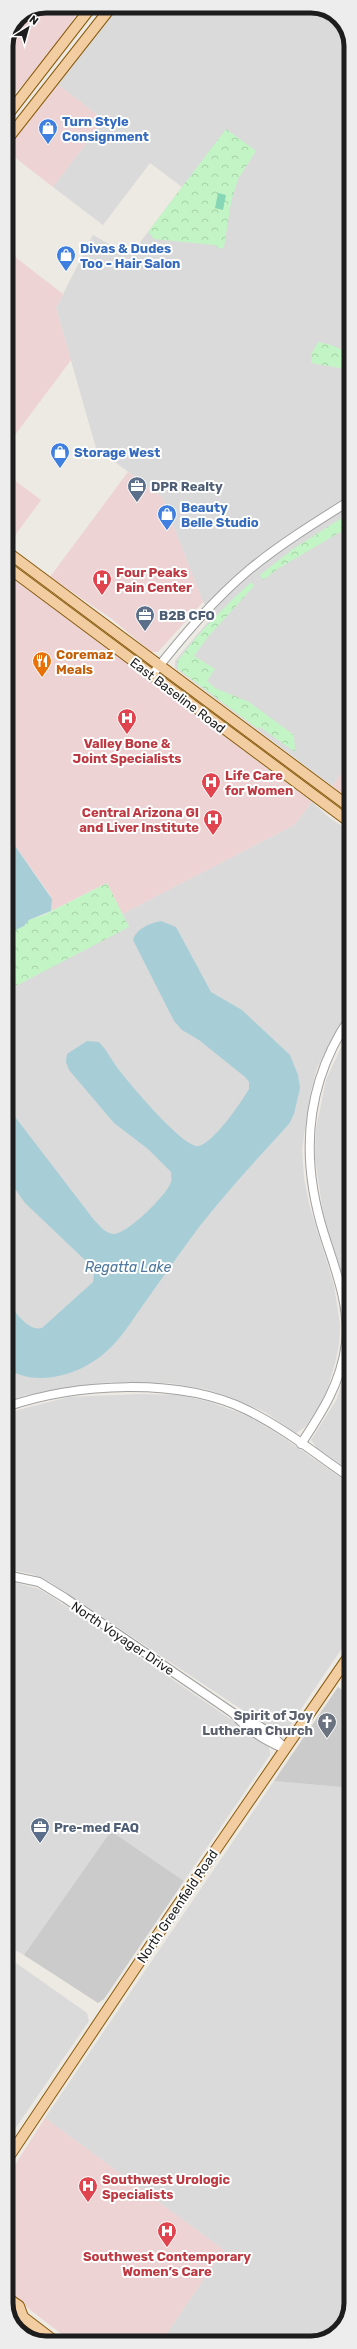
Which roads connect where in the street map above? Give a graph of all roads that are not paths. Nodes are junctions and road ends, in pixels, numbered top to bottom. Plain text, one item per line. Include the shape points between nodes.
1 (87, 13) edge
2 (107, 13) edge
3 (13, 108) edge
4 (13, 132) edge
5 (344, 505) edge
6 (13, 556) edge
7 (13, 571) edge
8 (160, 666) junction
9 (152, 675) junction
10 (344, 803) edge
11 (344, 818) edge
12 (344, 1028) edge
13 (344, 1301) edge
14 (344, 1353) edge
15 (13, 1405) edge
16 (301, 1444) junction
17 (344, 1473) edge
18 (13, 1577) edge
19 (344, 1663) edge
20 (286, 1748) junction
21 (13, 2151) edge
22 (13, 2301) edge
23 (16, 2316) edge
24 (23, 2317) junction
25 (48, 2336) edge

1 - 3 main road
2 - 4 main road
5 - 8 street via 249,570 206,611
6 - 8 main road, East Baseline Road
7 - 9 main road, East Baseline Road
8 - 9 street
8 - 10 main road, East Baseline Road
9 - 11 main road, East Baseline Road
12 - 13 street via 319,1084 311,1120 309,1151 314,1199
14 - 16 street via 332,1394
15 - 16 street via 70,1391 148,1388 194,1392 255,1414
16 - 17 street
18 - 20 street, North Voyager Drive via 38,1582 65,1598 233,1713 245,1717
19 - 20 main road, North Greenfield Road
20 - 21 main road, North Greenfield Road
22 - 24 main road via 19,2306
23 - 24 main road
24 - 25 main road

